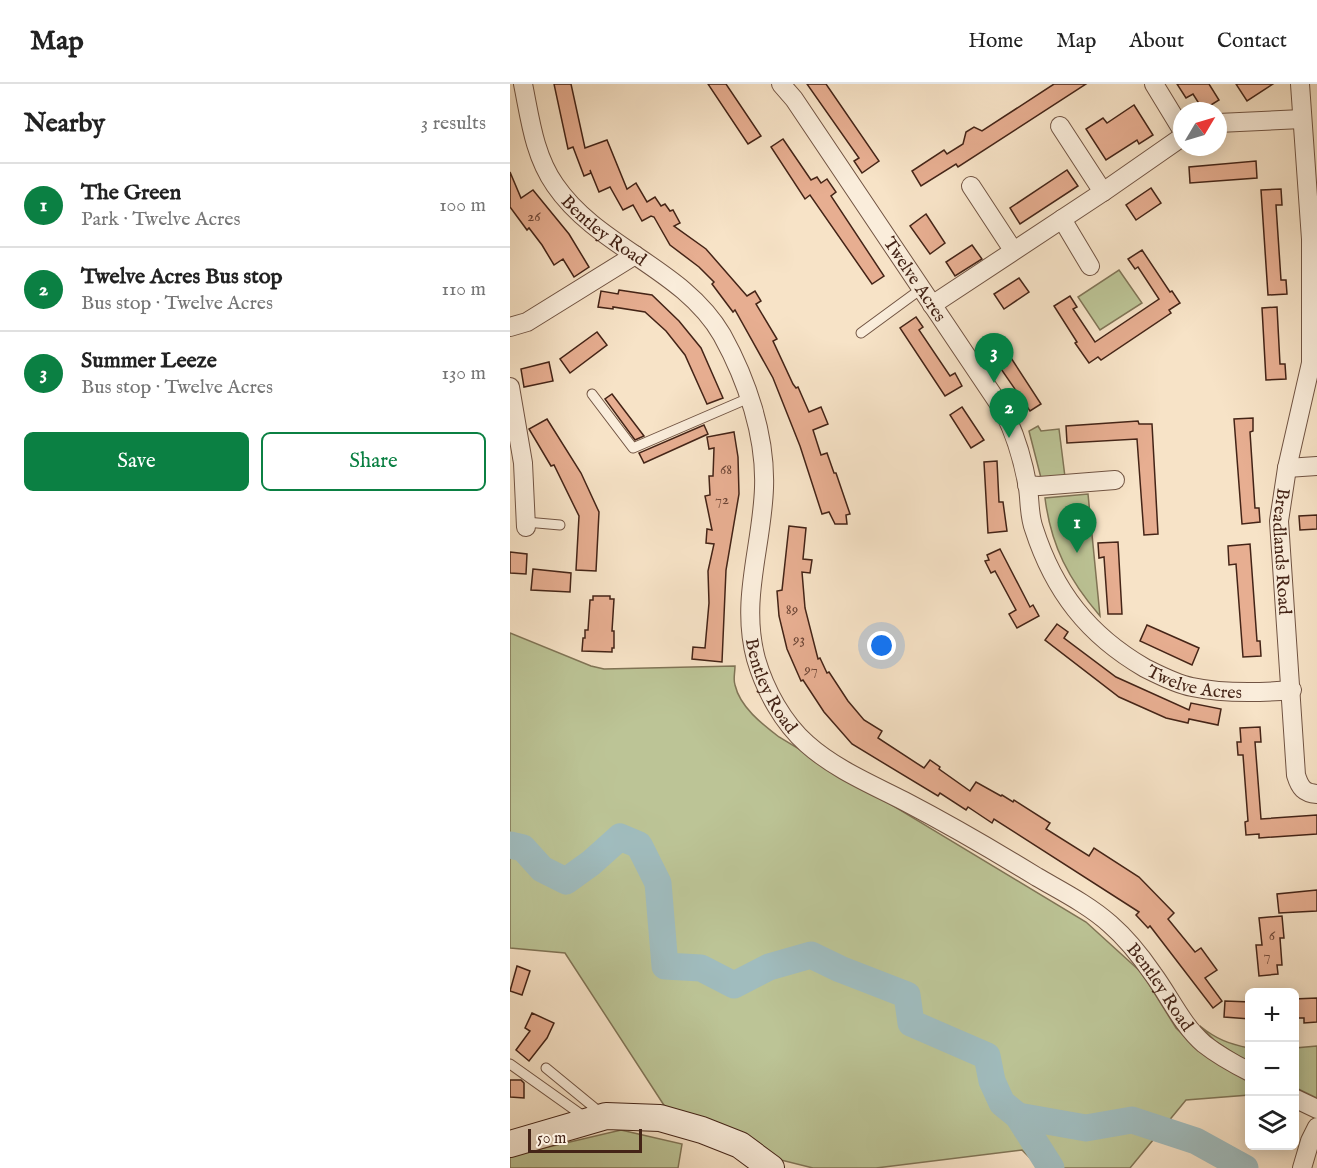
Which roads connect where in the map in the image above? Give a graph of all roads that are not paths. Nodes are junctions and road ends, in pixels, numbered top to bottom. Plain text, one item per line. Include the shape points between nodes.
1 (523, 84) edge
2 (781, 84) edge
3 (1154, 84) edge
4 (1300, 84) edge
5 (1173, 115) edge
6 (1302, 119) junction
7 (1227, 123) edge
8 (1060, 126) dead end
9 (1173, 143) edge
10 (971, 186) dead end
11 (1103, 192) junction
12 (1062, 219) junction
13 (1013, 250) junction
14 (635, 255) junction
15 (1090, 266) dead end
16 (921, 289) junction
17 (932, 305) junction
18 (510, 327) edge
19 (861, 333) dead end
20 (1314, 363) edge
21 (510, 387) edge
22 (592, 394) dead end
23 (749, 398) junction
24 (1317, 466) edge
25 (1287, 468) junction
26 (1115, 480) dead end
27 (1027, 485) junction
28 (526, 525) joint
29 (560, 525) dead end
30 (1292, 690) junction
31 (1317, 794) edge
32 (510, 1064) edge
33 (546, 1068) dead end
34 (1245, 1069) edge
35 (1299, 1100) edge
36 (1317, 1109) edge
37 (598, 1119) junction
38 (1317, 1127) edge
39 (510, 1144) edge
40 (771, 1168) edge
41 (1302, 1168) edge

1 - 14 street, Bentley Road via 537,150 555,185 581,215
2 - 16 street, Twelve Acres
3 - 5 street
4 - 6 street, Breadlands Road
6 - 7 street
6 - 20 street, Breadlands Road via 1311,238
8 - 11 street
9 - 11 street
10 - 13 street
11 - 12 street
12 - 13 street
12 - 15 street
13 - 17 street
14 - 18 street via 527,322
14 - 23 street, Bentley Road via 664,274 706,314 734,359
16 - 17 street, Twelve Acres
16 - 19 lane
17 - 27 street, Twelve Acres via 1003,410 1018,441
20 - 25 street, Breadlands Road
21 - 28 street via 524,464
22 - 23 lane via 633,448
23 - 34 street, Bentley Road via 759,438 764,486 749,602 752,638 766,685 788,722 807,744 842,769 959,829 1111,924 1197,1036
24 - 25 street
25 - 30 street, Breadlands Road via 1279,521
26 - 27 street
27 - 30 street, Twelve Acres via 1033,526 1057,583 1077,612 1105,641 1152,671 1190,687 1224,692
28 - 29 lane
30 - 31 street, Breadlands Road via 1296,776 1301,788
32 - 37 lane
33 - 37 lane
35 - 36 street
37 - 39 street
37 - 40 street via 660,1118 740,1145
38 - 41 street

